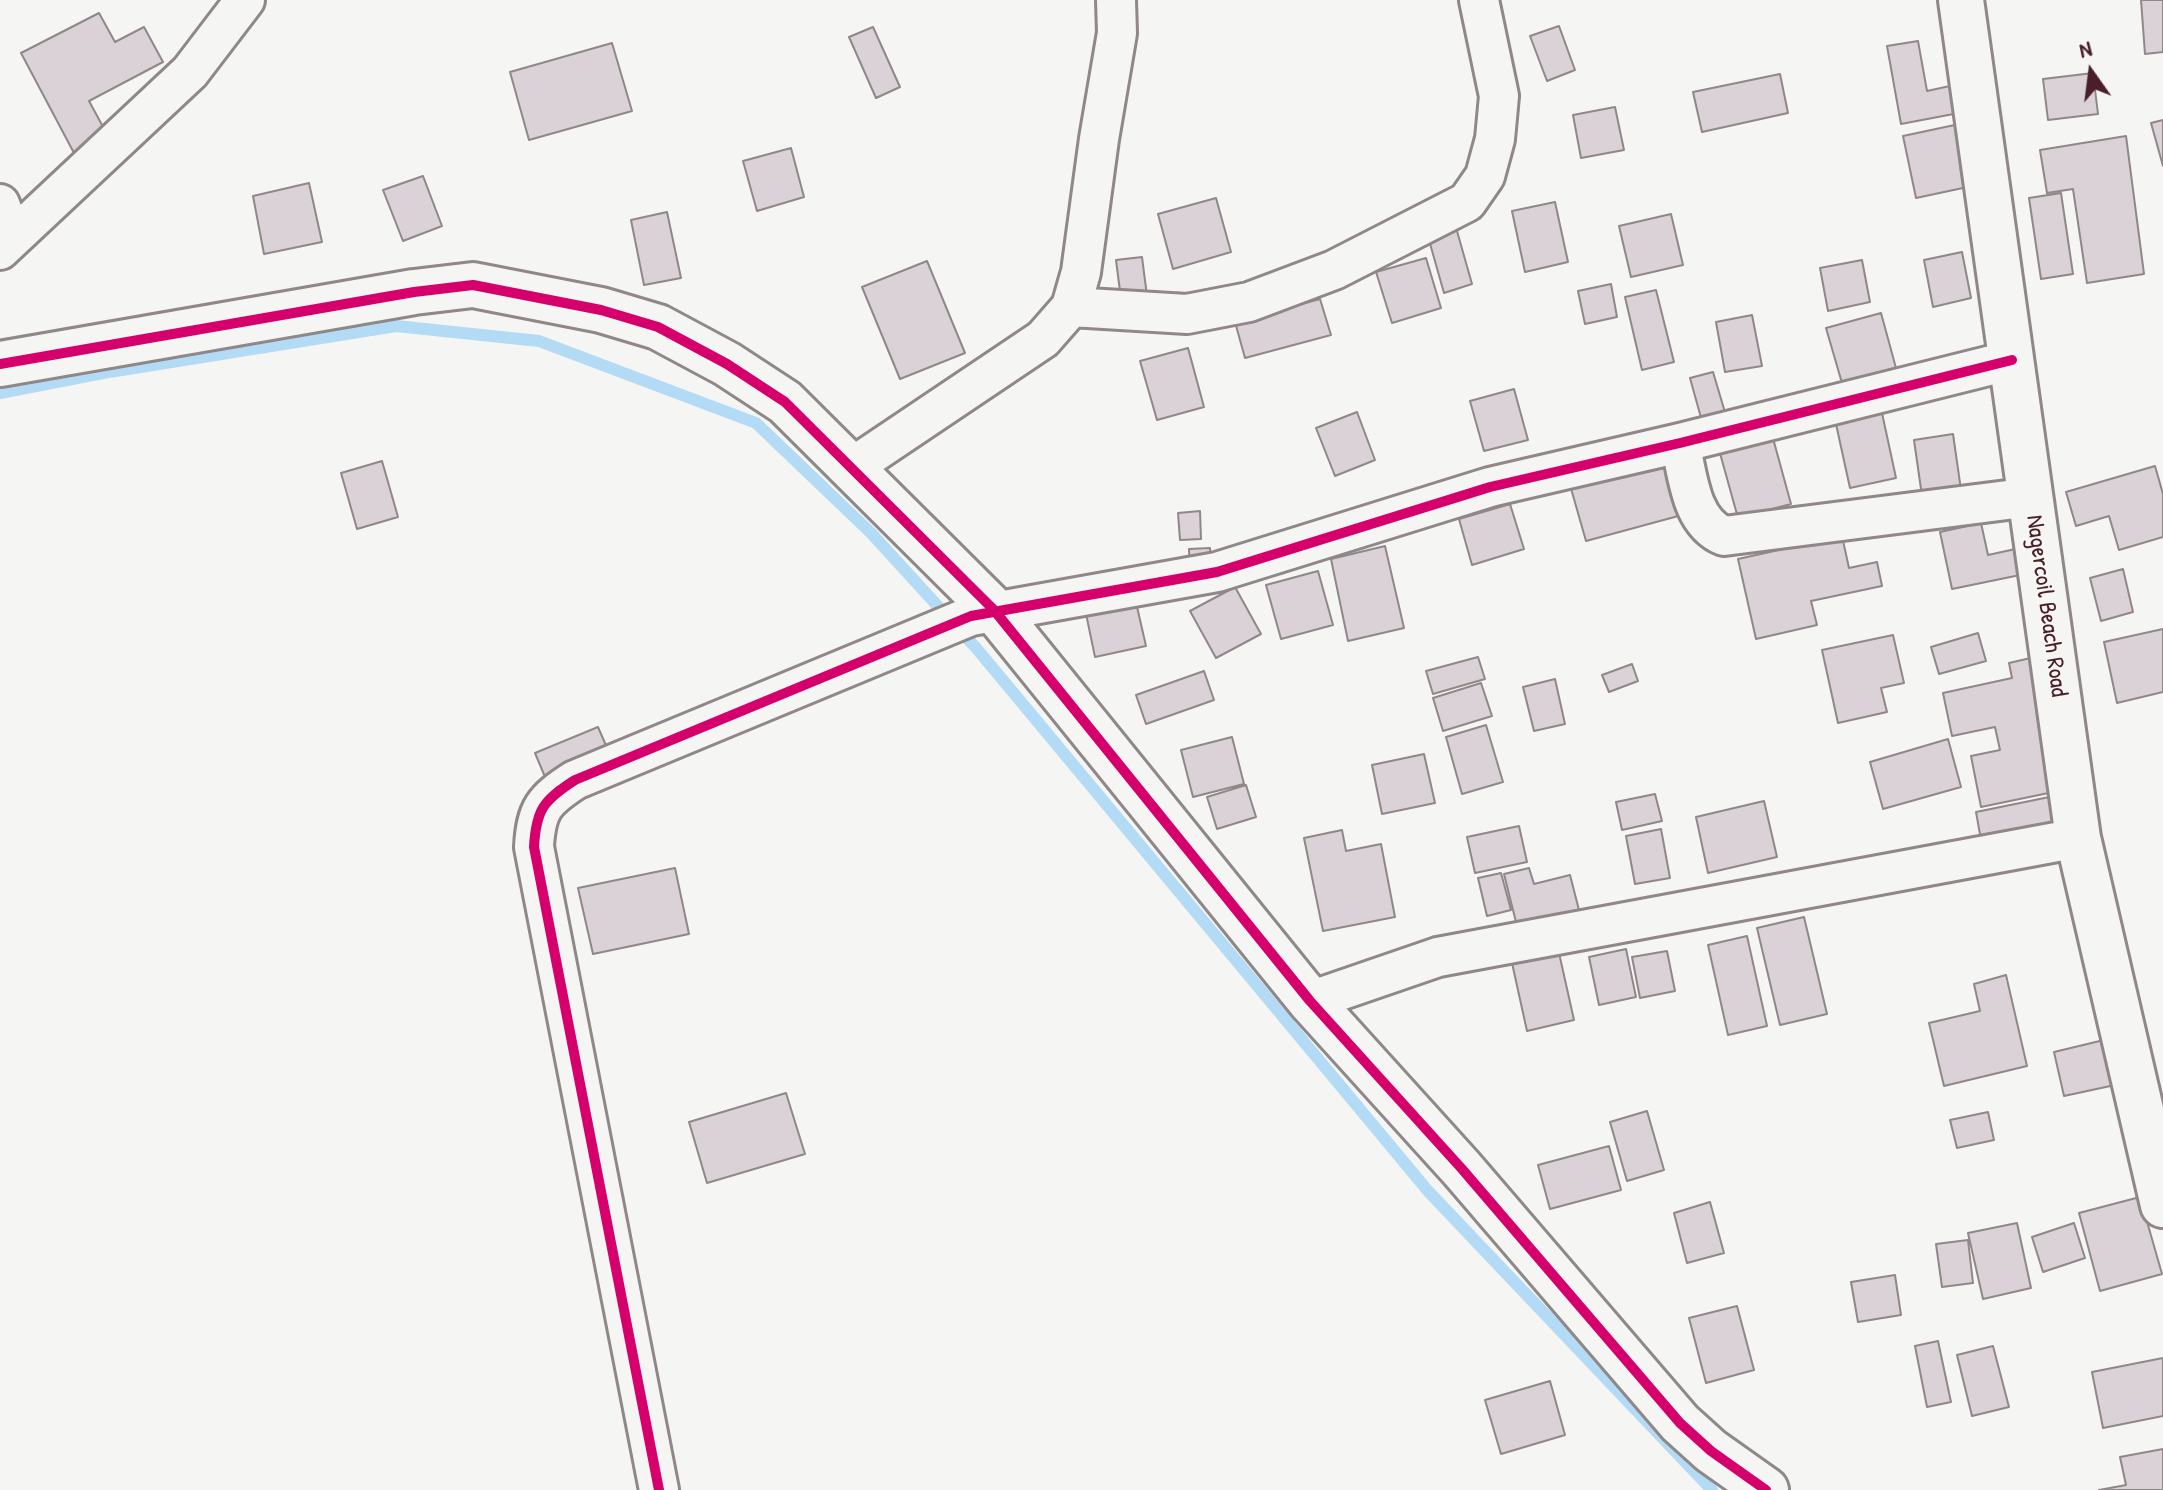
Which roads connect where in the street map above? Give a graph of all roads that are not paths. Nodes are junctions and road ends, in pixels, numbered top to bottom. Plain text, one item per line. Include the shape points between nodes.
1 (245, 0) edge
2 (1116, 0) edge
3 (1479, 0) edge
4 (1961, 0) edge
5 (0, 204) edge
6 (5, 245) edge
7 (1071, 307) junction
8 (2012, 360) junction
9 (0, 364) edge
10 (1680, 443) junction
11 (851, 468) junction
12 (2031, 497) junction
13 (969, 618) junction
14 (2078, 838) junction
15 (1310, 1001) junction
16 (2163, 1205) edge
17 (659, 1490) edge
18 (1766, 1490) edge

1 - 6 street via 190,72
2 - 7 street via 1117,33 1081,272
3 - 7 street via 1499,96 1485,176 1467,202 1334,270 1249,302 1187,314
4 - 8 street, Nagercoil Beach Road
5 - 6 street via 12,236
7 - 11 street via 1043,339
8 - 10 street
8 - 12 street, Nagercoil Beach Road
9 - 11 street via 473,285 658,327 785,402
10 - 12 street via 1702,521 1724,536
10 - 13 street via 1490,487 1217,572
11 - 13 street
12 - 14 street, Nagercoil Beach Road
13 - 15 street
13 - 17 street via 575,780 542,806 535,823 534,847
14 - 15 street via 1438,957
14 - 16 street, Nagercoil Beach Road
15 - 18 street via 1680,1423

